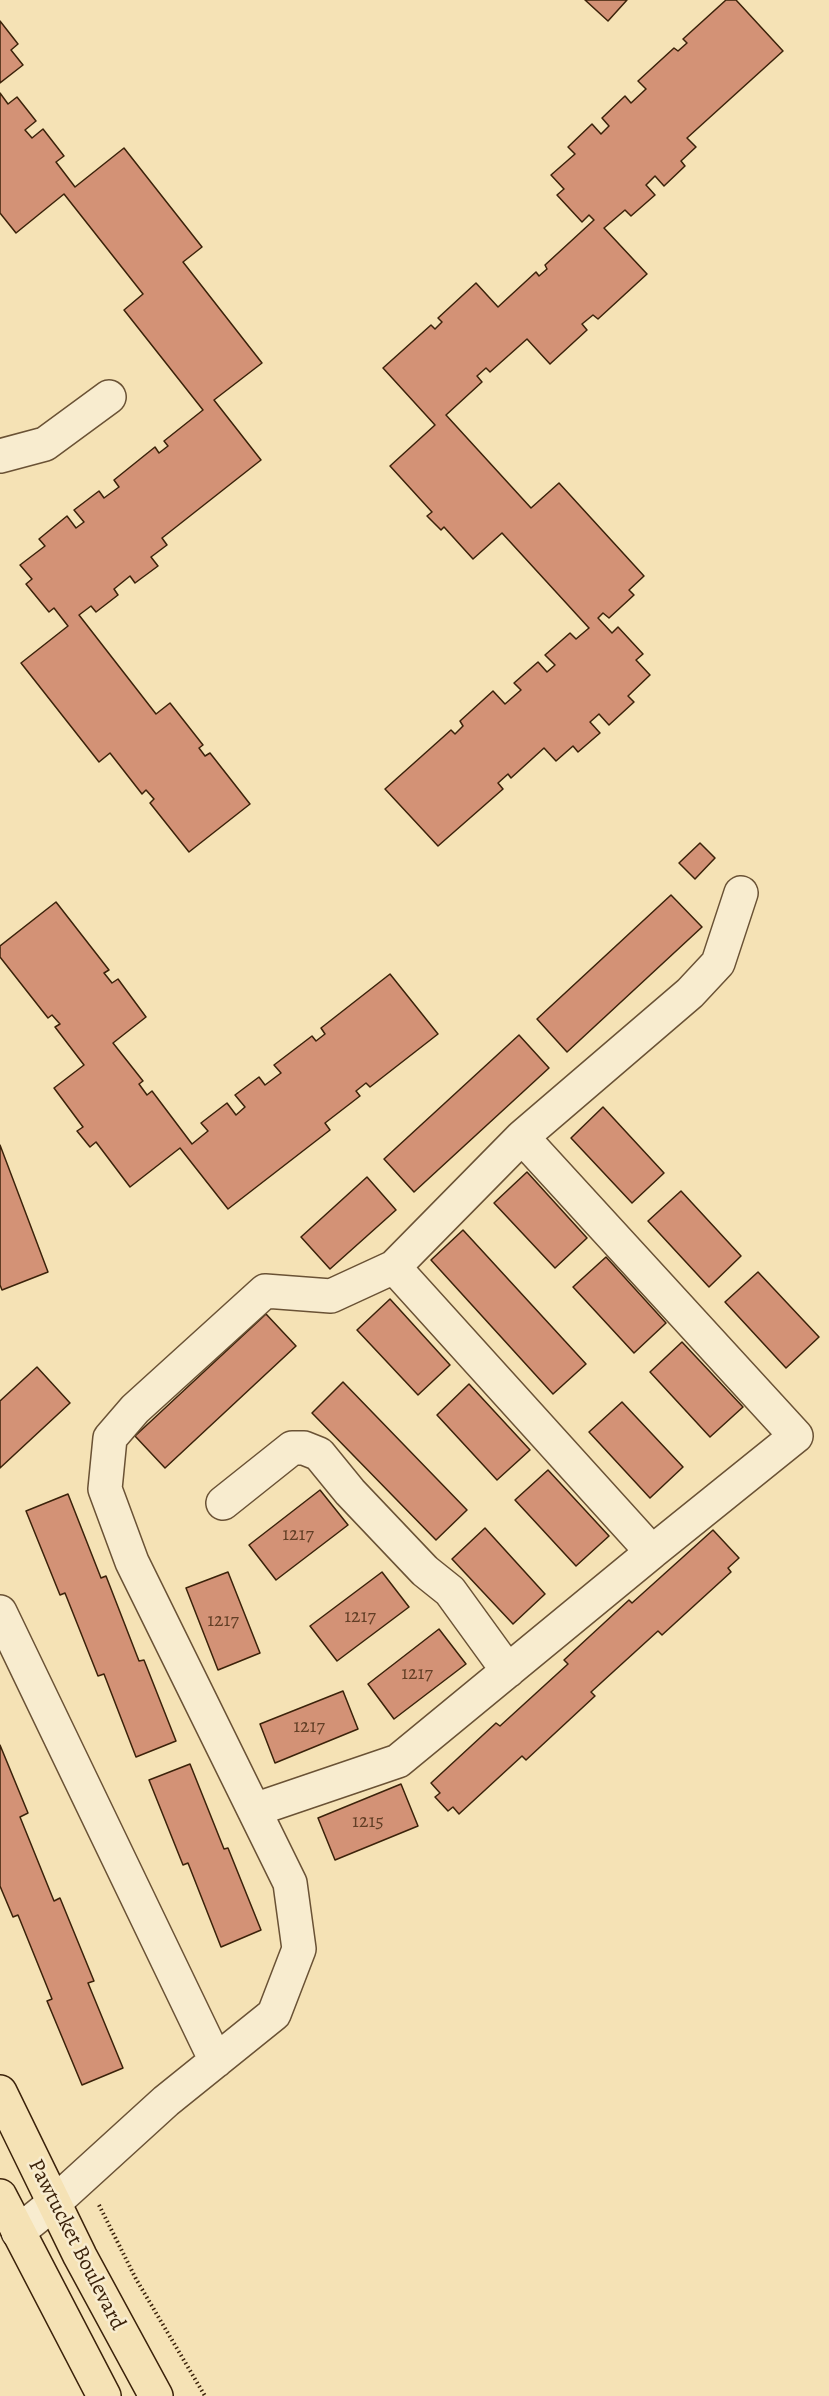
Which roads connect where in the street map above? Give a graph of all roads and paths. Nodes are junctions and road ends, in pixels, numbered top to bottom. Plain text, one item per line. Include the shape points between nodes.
1 (109, 397) dead end
2 (0, 456) edge
3 (741, 893) dead end
4 (522, 1137) junction
5 (394, 1267) junction
6 (223, 1503) dead end
7 (652, 1552) junction
8 (0, 1612) edge
9 (508, 1671) junction
10 (254, 1810) junction
11 (216, 2061) junction
12 (0, 2092) edge
13 (0, 2196) edge
14 (96, 2199) dead end
15 (54, 2203) junction
16 (18, 2232) junction
17 (104, 2396) edge
18 (156, 2396) edge
19 (205, 2396) edge

1 - 2 street via 45,444
3 - 4 street via 718,963 690,993
4 - 5 street
4 - 7 street via 796,1436
5 - 7 street
5 - 10 street via 331,1296 265,1291 135,1408 110,1438 105,1489 132,1562
6 - 9 street via 292,1448 304,1448 319,1455 425,1571 450,1591
7 - 9 street
8 - 11 street
9 - 10 street via 398,1761
10 - 11 street via 290,1883 299,1949 274,2014
11 - 15 street
12 - 15 main road, Pawtucket Boulevard
13 - 16 main road, Pawtucket Boulevard
14 - 19 path via 136,2279
15 - 16 street
15 - 18 main road, Pawtucket Boulevard
16 - 17 main road, Pawtucket Boulevard

